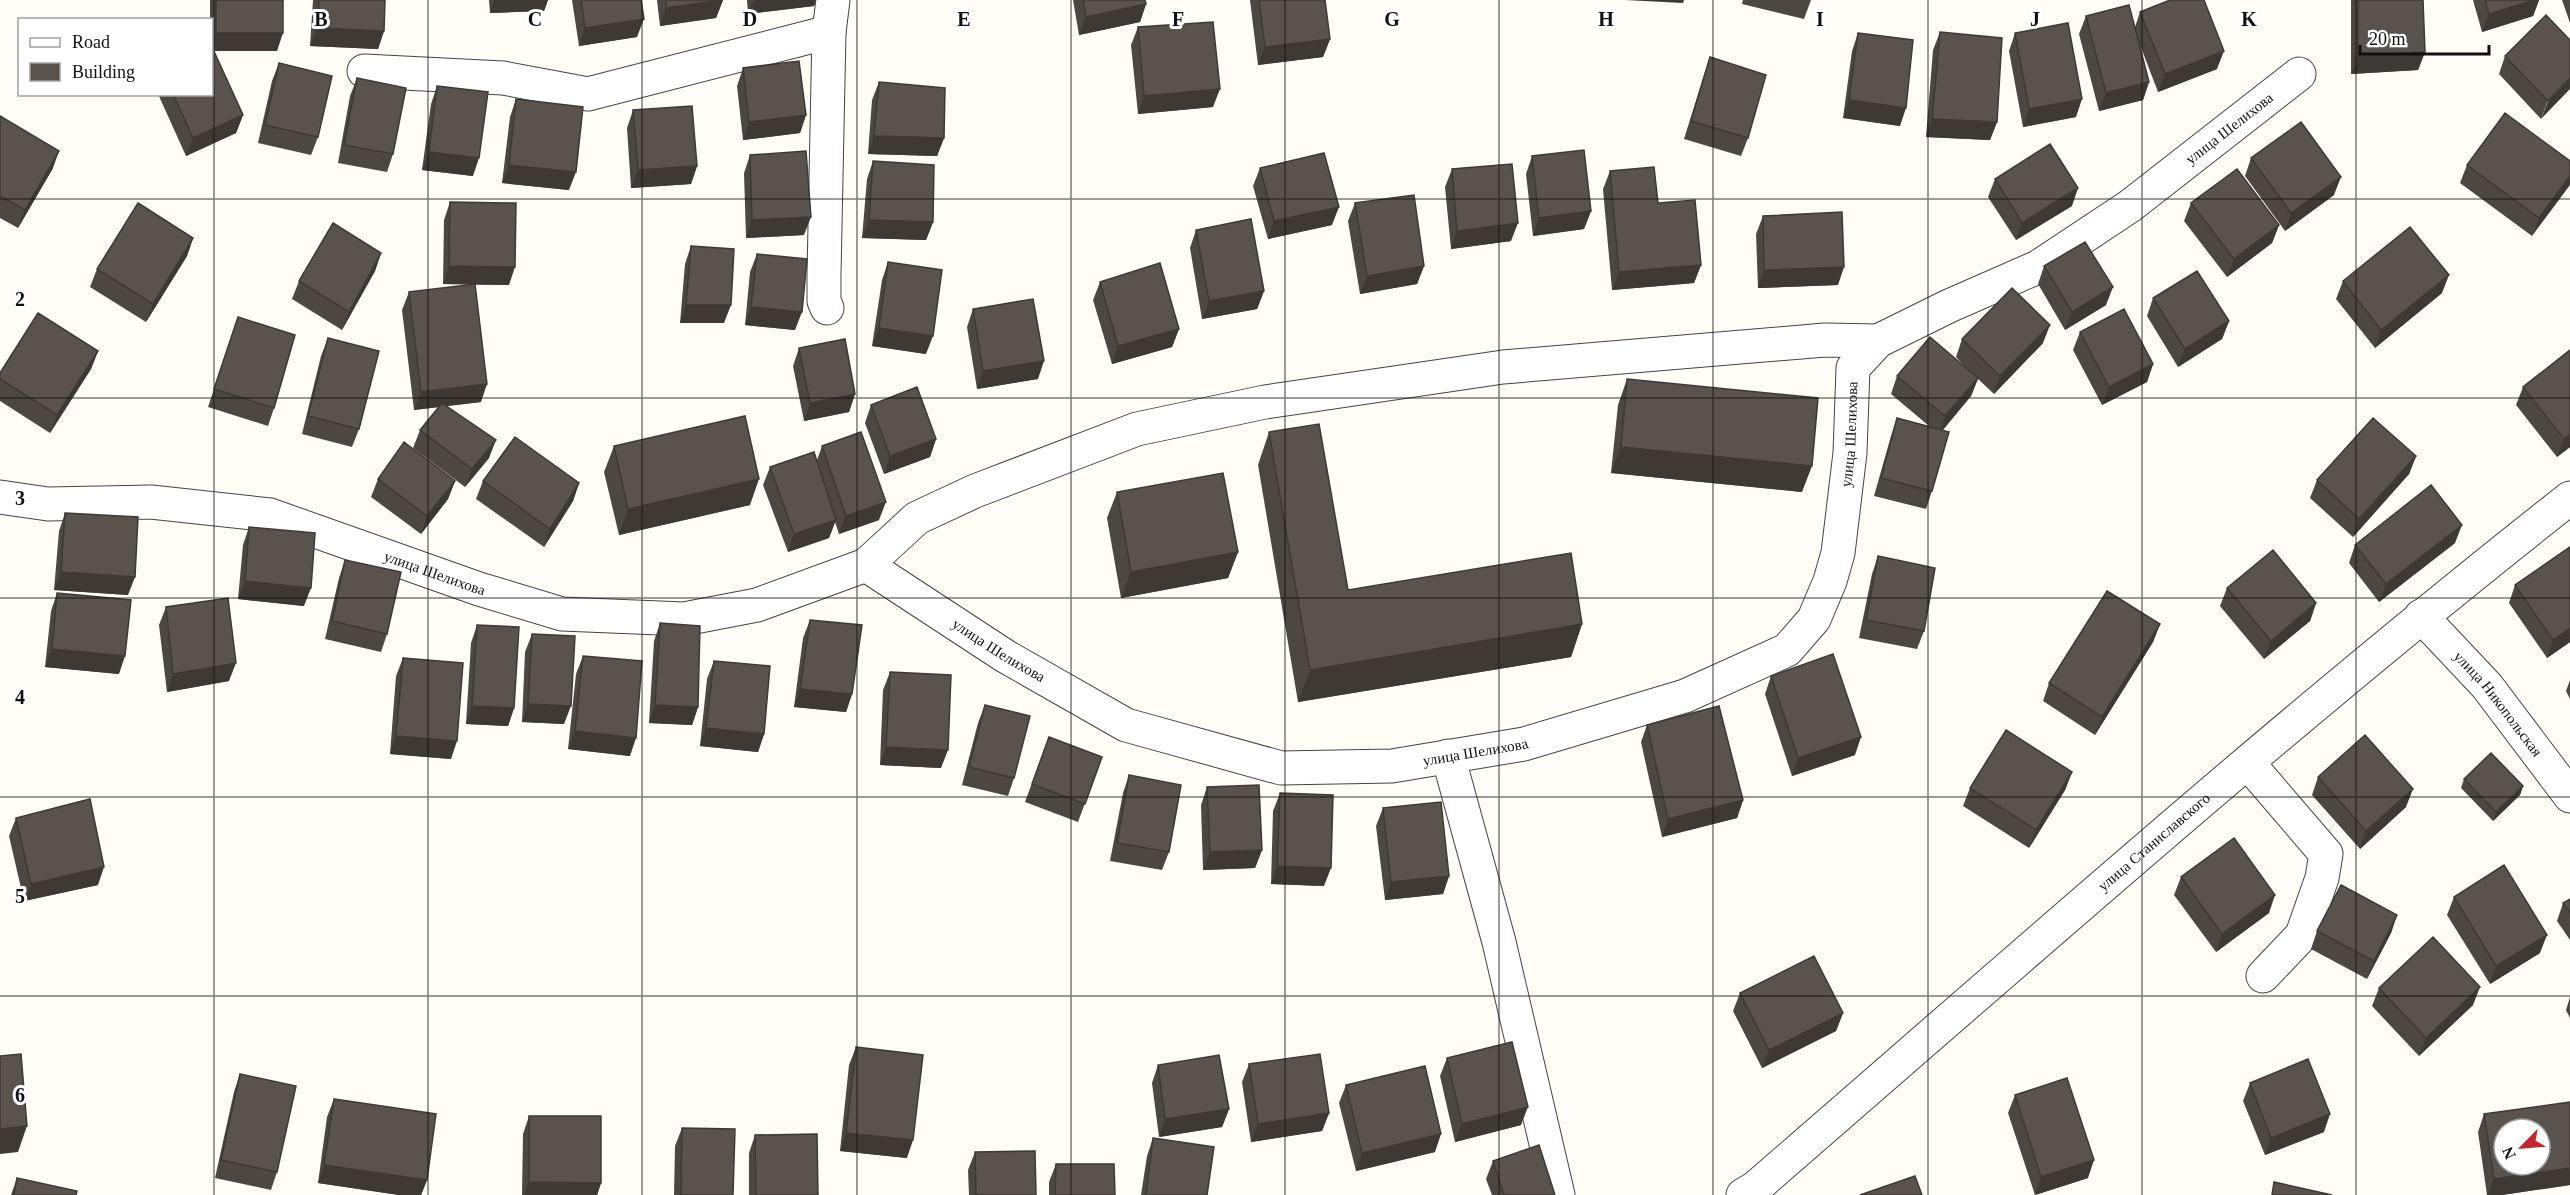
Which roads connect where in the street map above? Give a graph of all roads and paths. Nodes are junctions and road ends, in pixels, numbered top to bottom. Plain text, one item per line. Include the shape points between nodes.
1 (831, 16) edge
2 (364, 71) dead end
3 (2299, 74) dead end
4 (827, 308) dead end
5 (1878, 341) junction
6 (0, 498) edge
7 (2570, 498) edge
8 (866, 565) junction
9 (2421, 616) junction
10 (1448, 756) junction
11 (2248, 763) junction
12 (2570, 796) edge
13 (2263, 976) dead end
14 (1558, 1195) edge
15 (1743, 1195) edge

1 - 2 street via 588,94 503,78
1 - 4 street via 824,292
3 - 5 street, улица Шелихова via 2130,206 2038,267
5 - 8 street, улица Шелихова via 1825,340 1503,367 1265,402 1137,429 975,491 917,518
5 - 10 street, улица Шелихова via 1853,368 1850,453 1838,552 1830,581 1814,619 1787,650 1685,696 1524,744
6 - 8 street, улица Шелихова via 48,504 151,502 270,515 561,614 684,619 757,605
7 - 9 street, улица Станиславского
8 - 10 street, улица Шелихова via 1005,656 1126,725 1281,768 1392,766
9 - 11 street, улица Станиславского
9 - 12 street, улица Никопольская via 2487,686
10 - 14 street via 1499,942
11 - 13 street via 2326,854 2302,935
11 - 15 street, улица Станиславского

